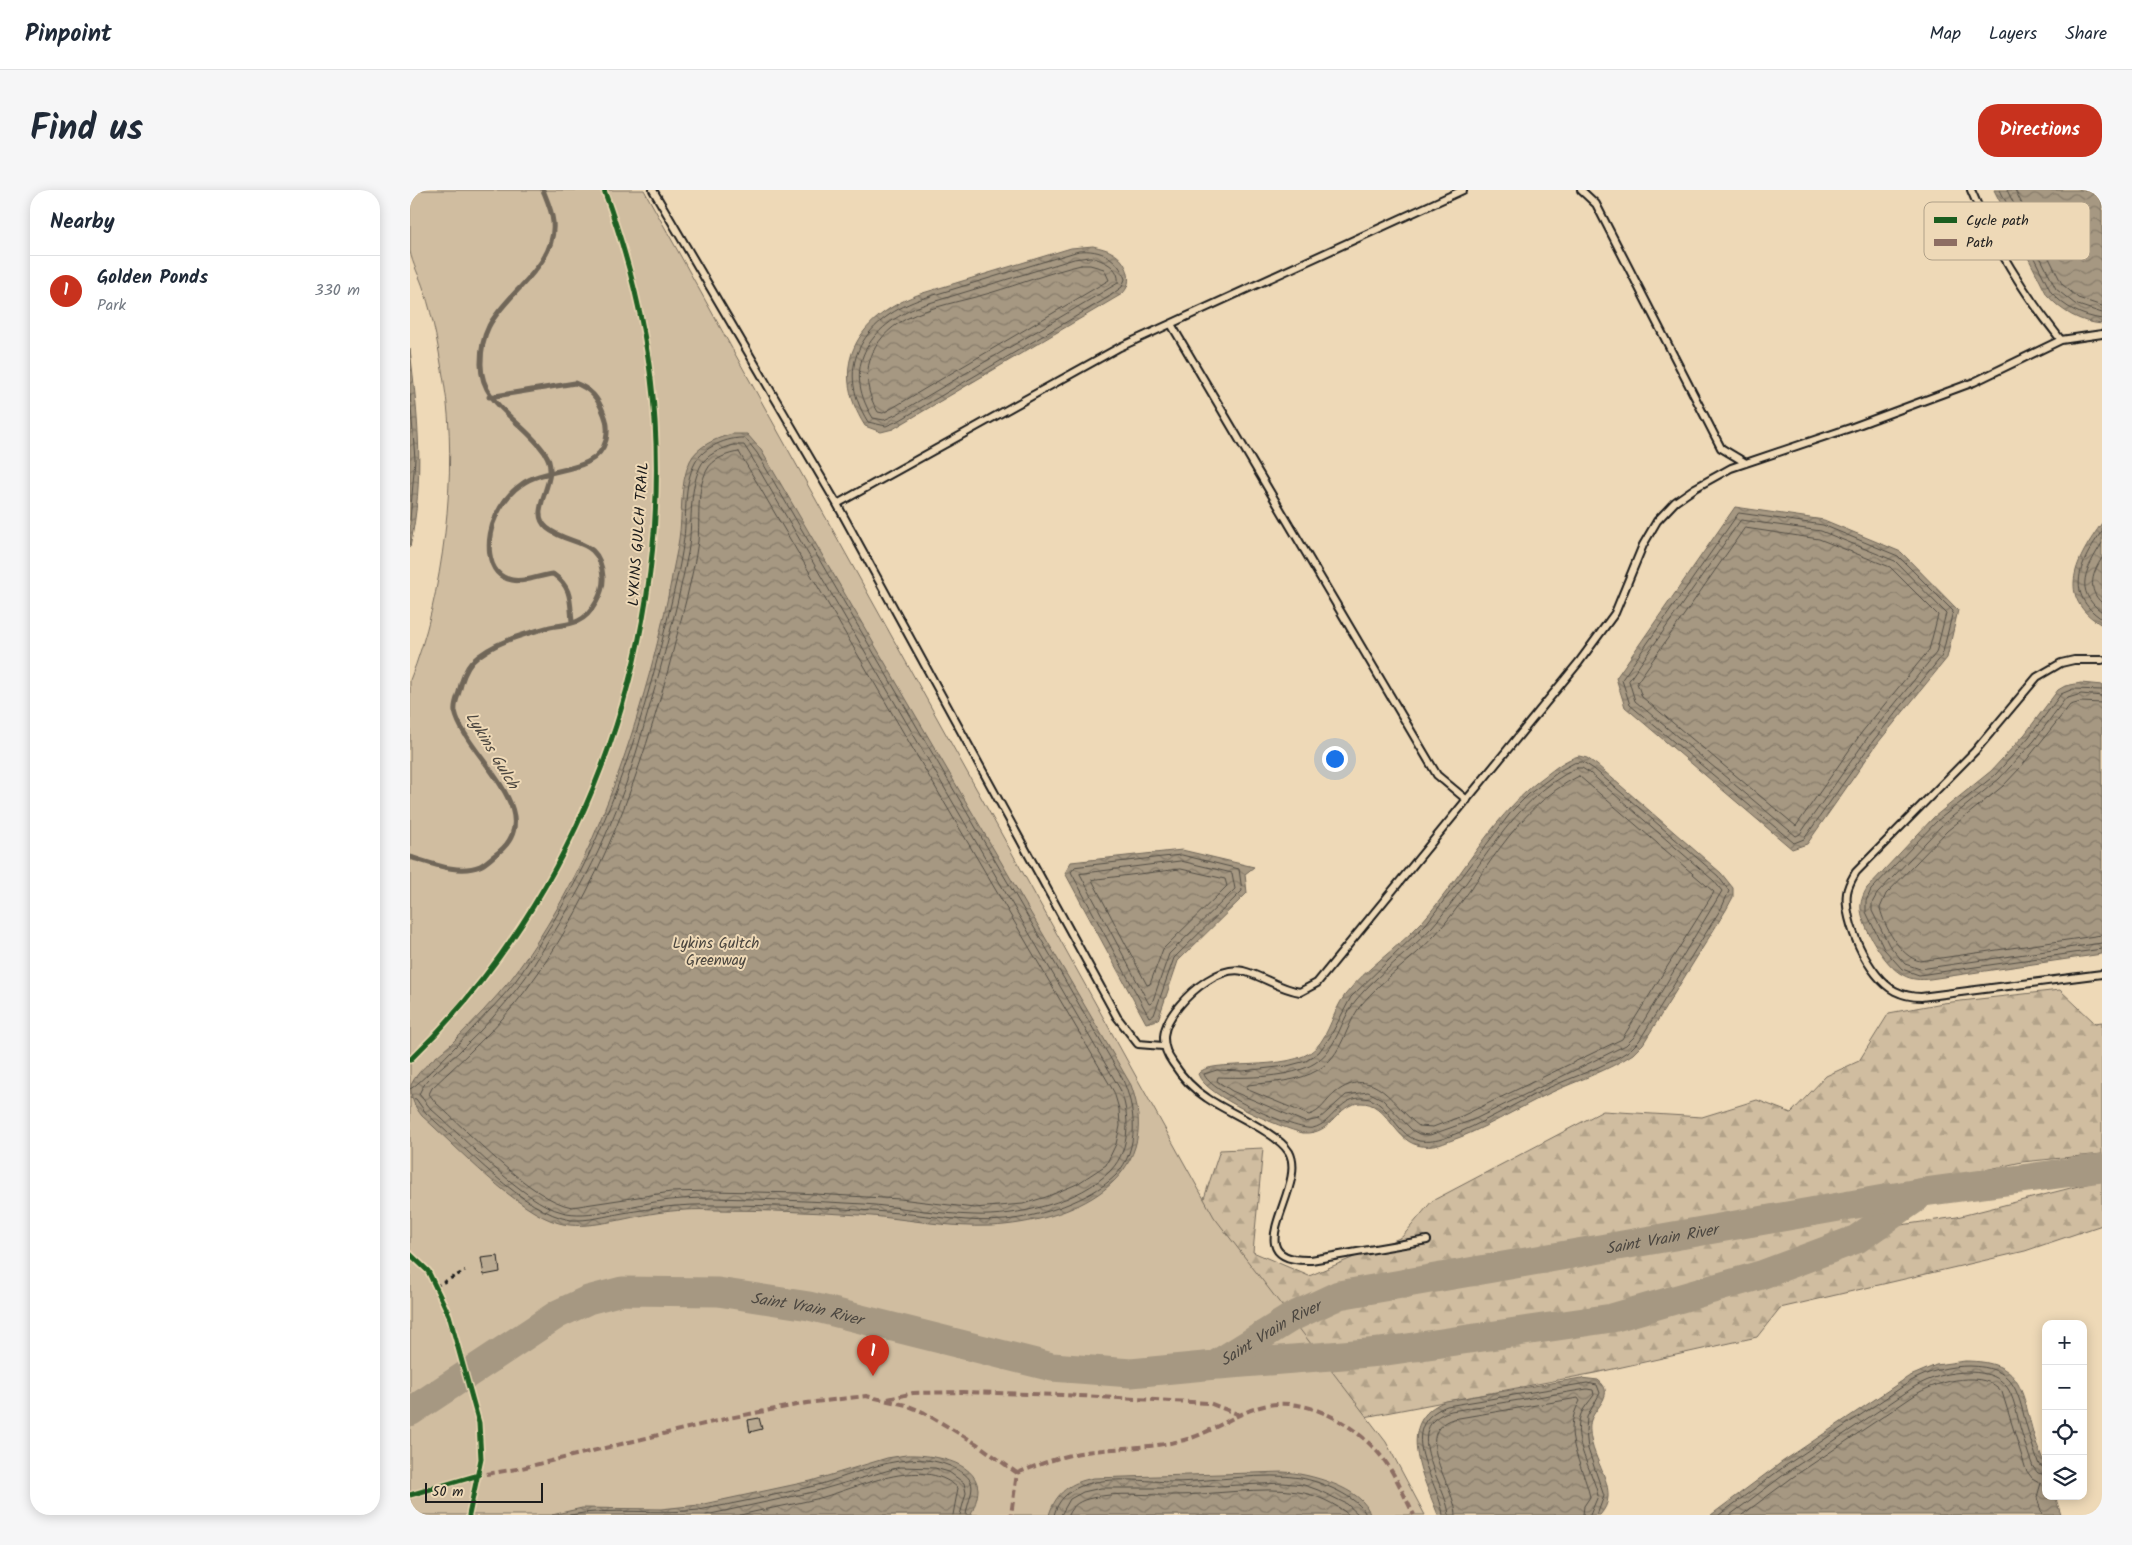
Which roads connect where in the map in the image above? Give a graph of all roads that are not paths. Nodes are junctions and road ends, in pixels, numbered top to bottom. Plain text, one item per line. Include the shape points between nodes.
1 (652, 190) edge
2 (1463, 190) edge
3 (1580, 190) edge
4 (1971, 190) edge
5 (1977, 202) edge
6 (2004, 260) edge
7 (1171, 324) junction
8 (2102, 334) edge
9 (2061, 340) junction
10 (1746, 463) junction
11 (837, 504) junction
12 (2102, 660) edge
13 (1467, 800) junction
14 (2102, 974) edge
15 (1163, 1046) junction
16 (1427, 1240) dead end

1 - 11 lane
2 - 7 lane
3 - 10 lane via 1596,204 1720,448
4 - 5 lane
6 - 9 lane
7 - 11 lane via 1120,347
7 - 13 lane via 1437,775
8 - 9 lane
9 - 10 lane via 1950,392
10 - 13 lane via 1695,488 1662,515 1643,546 1615,613
11 - 15 lane via 1117,1017 1138,1044
12 - 14 lane via 2074,660 2052,667 2036,678 1975,750 1856,872 1846,898 1851,925 1869,964 1882,982 1902,994 1922,997
13 - 15 lane via 1313,987 1295,992 1242,971 1226,973 1193,991 1179,1005 1164,1031
15 - 16 lane via 1195,1089 1262,1130 1289,1153 1292,1169 1274,1238 1275,1247 1284,1258 1311,1260

